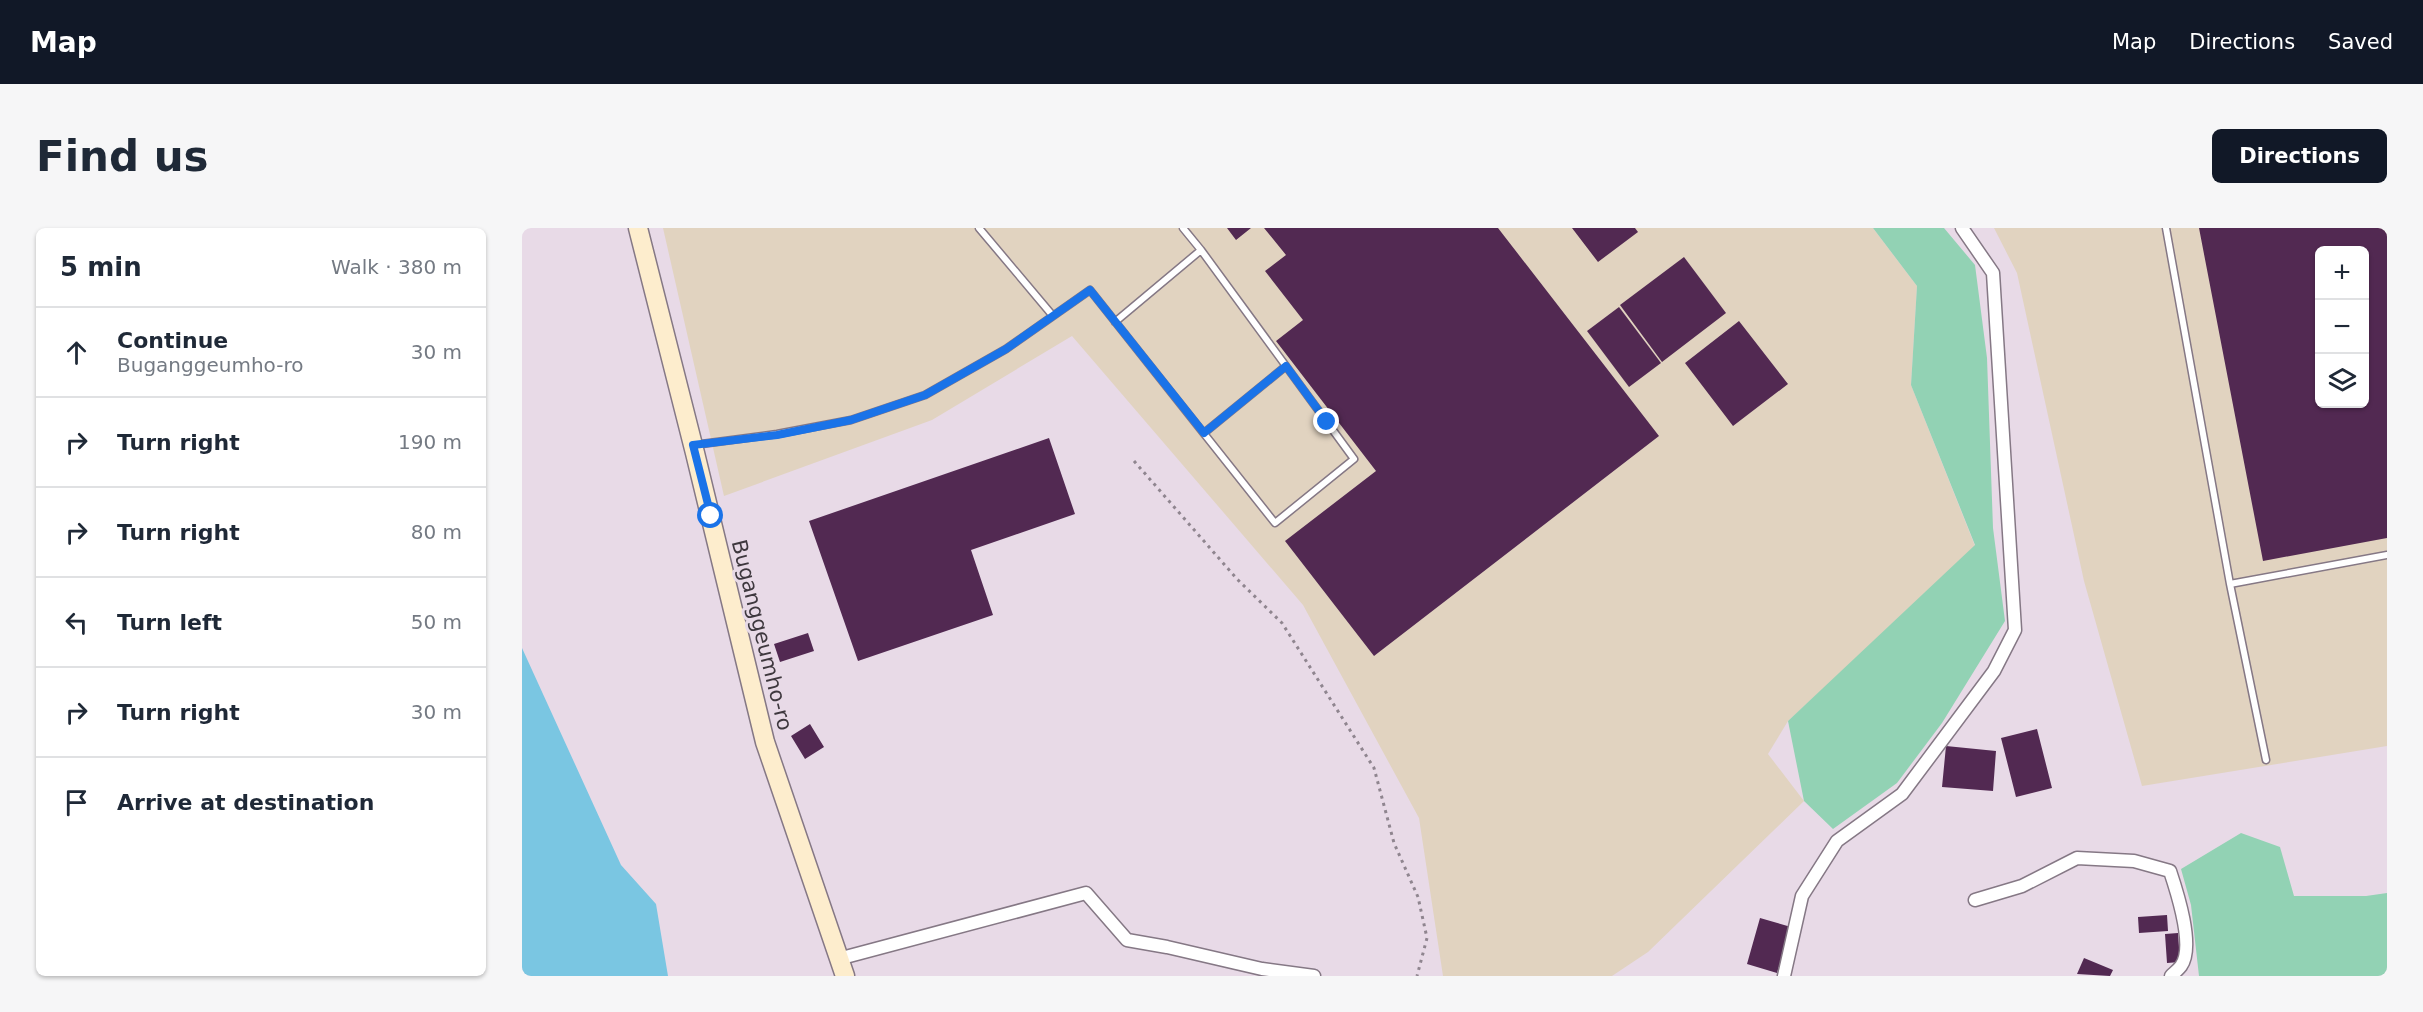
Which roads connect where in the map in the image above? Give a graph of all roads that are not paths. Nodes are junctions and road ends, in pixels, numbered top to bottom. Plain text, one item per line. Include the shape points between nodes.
1 (638, 228) edge
2 (979, 228) edge
3 (1183, 228) edge
4 (1962, 228) edge
5 (2166, 228) edge
6 (1201, 250) junction
7 (1053, 316) junction
8 (1115, 322) junction
9 (1286, 366) junction
10 (1204, 433) junction
11 (693, 445) junction
12 (2387, 555) edge
13 (2230, 584) junction
14 (2266, 759) dead end
15 (1975, 900) dead end
16 (838, 959) junction
17 (845, 976) edge
18 (1314, 976) edge
19 (1784, 976) edge
20 (2171, 976) edge

1 - 11 street, Buganggeumho-ro
2 - 7 lane
3 - 6 lane
4 - 19 street via 1993,273 2015,630 1994,671 1902,794 1837,841 1802,896
5 - 13 lane
6 - 8 lane
6 - 9 lane
7 - 8 lane via 1090,290
7 - 11 lane via 1006,349 925,395 851,420 777,435
8 - 10 lane
9 - 10 lane
9 - 10 lane via 1354,459 1275,523
11 - 16 street, Buganggeumho-ro via 765,742
12 - 13 lane
13 - 14 lane
15 - 20 street via 2022,886 2077,858 2134,861 2170,871 2180,900 2186,952 2182,965
16 - 17 street, Buganggeumho-ro
16 - 18 street via 1086,893 1126,940

